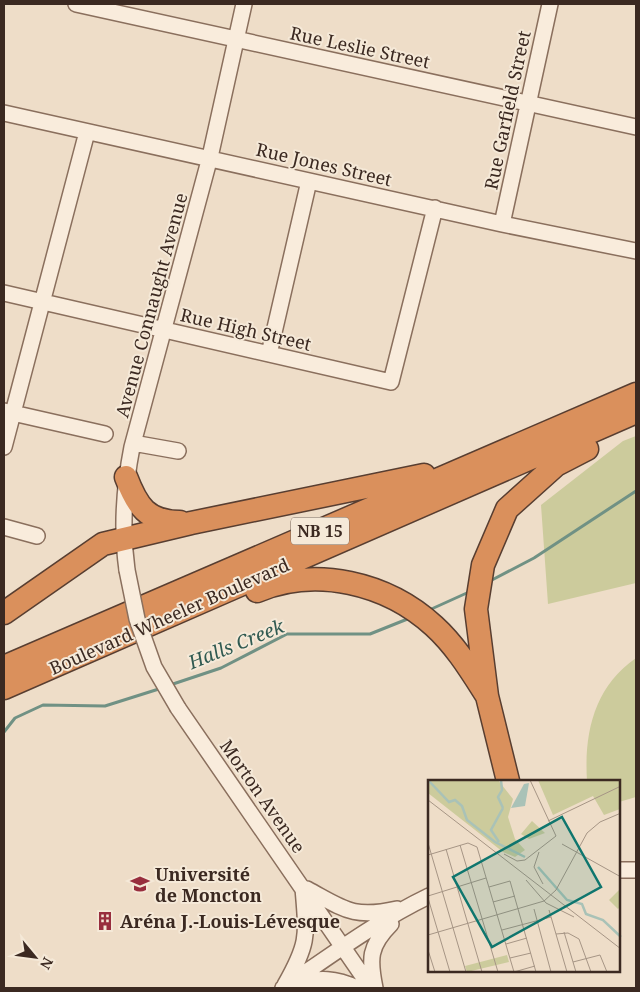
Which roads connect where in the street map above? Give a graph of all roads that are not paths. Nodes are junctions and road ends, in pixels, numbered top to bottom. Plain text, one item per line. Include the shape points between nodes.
1 (76, 4) edge
2 (244, 4) edge
3 (550, 4) edge
4 (236, 40) junction
5 (529, 103) junction
6 (4, 113) edge
7 (636, 127) edge
8 (87, 132) junction
9 (210, 157) junction
10 (309, 181) junction
11 (435, 208) junction
12 (502, 224) junction
13 (636, 251) edge
14 (4, 293) edge
15 (41, 302) junction
16 (164, 329) junction
17 (269, 354) junction
18 (636, 387) edge
19 (636, 394) edge
20 (8, 412) edge
21 (636, 412) edge
22 (636, 423) edge
23 (105, 434) dead end
24 (133, 443) junction
25 (4, 447) edge
26 (178, 451) dead end
27 (126, 477) junction
28 (191, 523) junction
29 (4, 527) edge
30 (37, 536) dead end
31 (123, 540) junction
32 (4, 613) edge
33 (137, 619) joint
34 (4, 667) edge
35 (30, 676) junction
36 (4, 688) edge
37 (487, 696) junction
38 (508, 780) edge
39 (620, 870) edge
40 (636, 870) edge
41 (303, 887) junction
42 (428, 897) edge
43 (410, 906) junction
44 (344, 947) junction
45 (283, 988) edge
46 (357, 988) edge
47 (371, 988) edge
48 (376, 988) edge

1 - 4 street, Rue Leslie Street
2 - 4 street, Avenue Connaught Avenue
3 - 5 street, Rue Garfield Street
4 - 5 street, Rue Leslie Street
4 - 9 street, Avenue Connaught Avenue
5 - 7 street, Rue Leslie Street
5 - 12 street, Rue Garfield Street
6 - 8 street, Rue Jones Street
8 - 9 street, Rue Jones Street
8 - 15 street
9 - 10 street, Rue Jones Street
9 - 16 street, Avenue Connaught Avenue
10 - 11 street, Rue Jones Street
10 - 17 street
11 - 12 street, Rue Jones Street
11 - 17 street, Rue High Street via 391,382
12 - 13 street, Rue Jones Street
14 - 15 street, Rue High Street
15 - 16 street, Rue High Street
15 - 20 street
16 - 17 street, Rue High Street
16 - 24 street, Avenue Connaught Avenue
18 - 28 highway via 433,473
19 - 34 highway, Boulevard Wheeler Boulevard / NB 15
20 - 23 street
20 - 25 street
21 - 35 highway, Boulevard Wheeler Boulevard / NB 15
22 - 37 highway via 556,465 506,509 483,565 476,608
24 - 26 street
24 - 27 street, Avenue Connaught Avenue
27 - 28 highway via 139,506 163,522
27 - 31 street, Avenue Connaught Avenue
28 - 31 highway
29 - 30 street
31 - 32 highway via 103,544
31 - 33 street, Avenue Connaught Avenue, bridge
33 - 41 street, Morton Avenue, bridge via 154,667 178,708
35 - 36 highway, Boulevard Wheeler Boulevard / NB 15
35 - 37 highway via 96,657 277,582 326,579 365,586 400,600 435,626 463,658
37 - 38 highway
39 - 40 street
41 - 43 street via 354,912 372,915
41 - 44 street, Morton Avenue
41 - 45 street via 306,939 301,958
42 - 43 street
43 - 44 street
43 - 48 street via 379,935 372,950 371,967
44 - 45 street
44 - 47 street, Morton Avenue
45 - 46 street via 327,978

